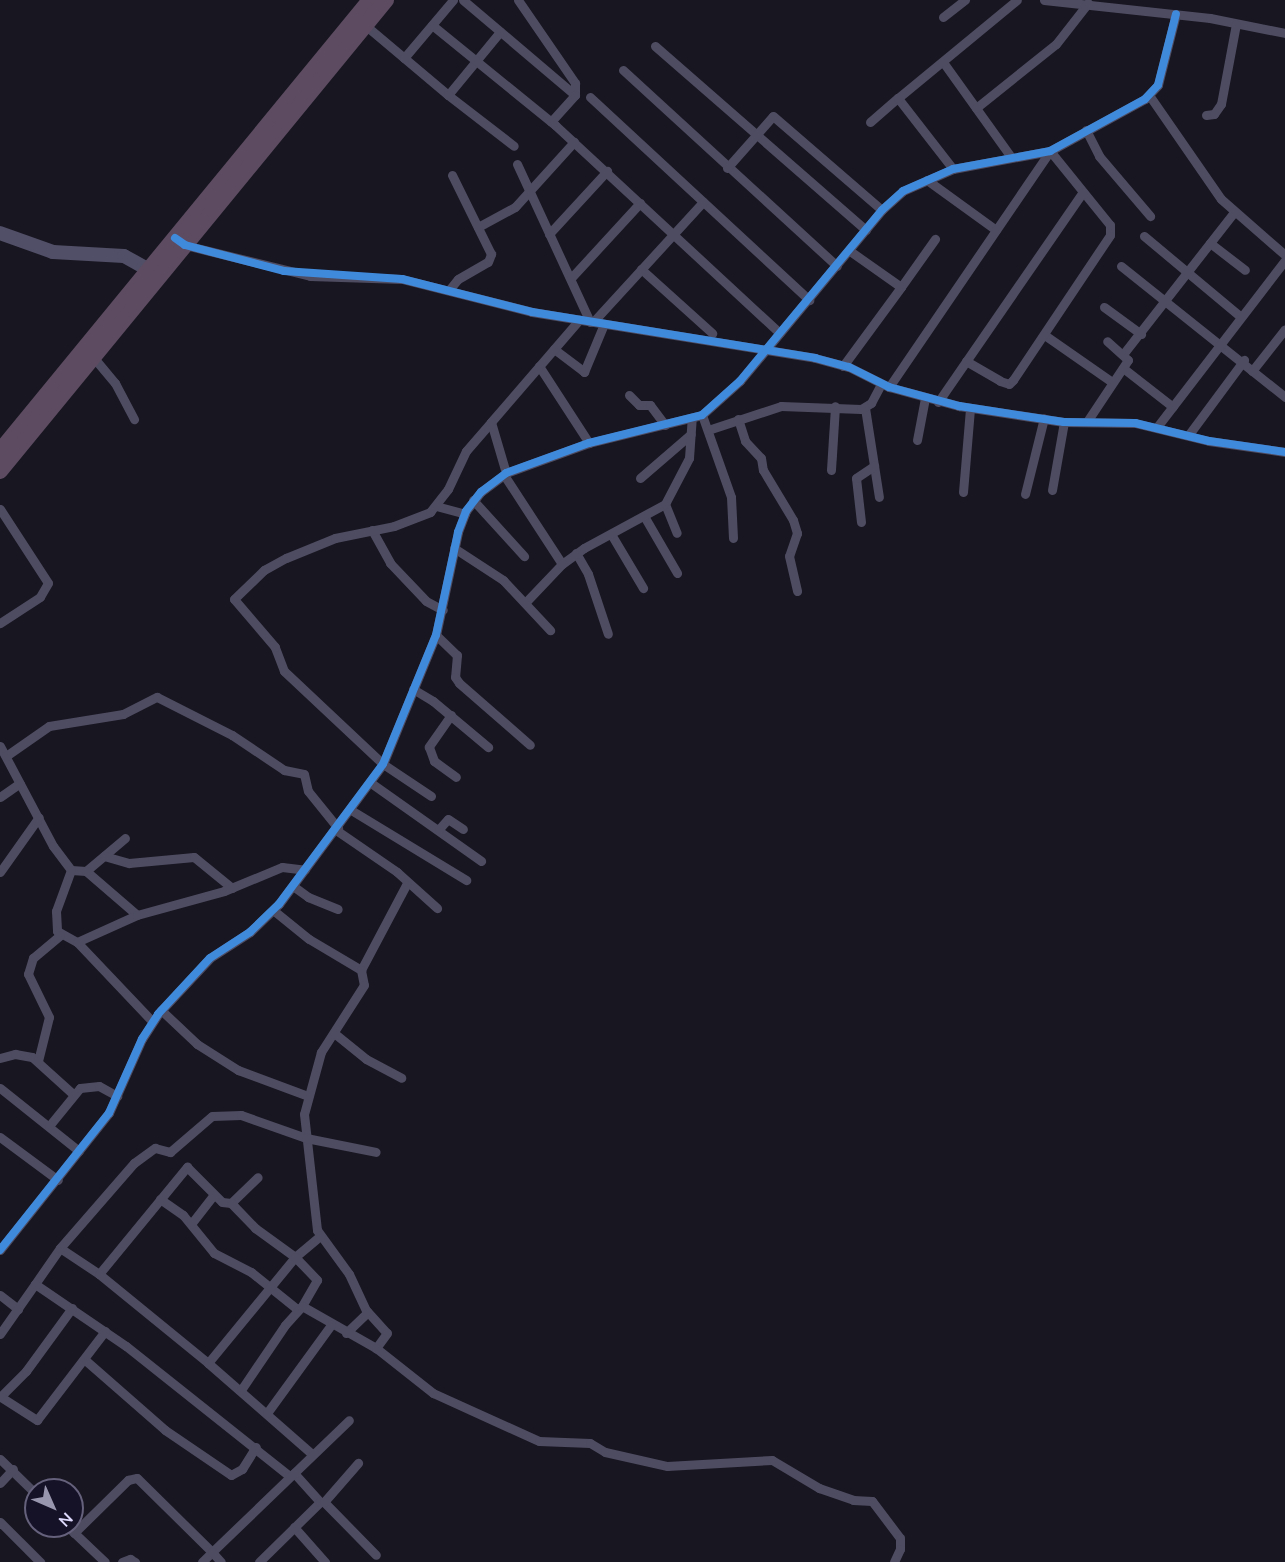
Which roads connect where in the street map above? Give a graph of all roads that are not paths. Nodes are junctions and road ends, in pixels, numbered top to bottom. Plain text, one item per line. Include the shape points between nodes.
1 (370, 0) edge
2 (386, 0) edge
3 (453, 0) edge
4 (464, 0) edge
5 (518, 0) edge
6 (965, 0) edge
7 (1017, 0) edge
8 (1044, 0) edge
9 (1088, 3) junction
10 (1176, 14) junction
11 (943, 17) dead end
12 (1236, 24) junction
13 (365, 25) junction
14 (432, 26) junction
15 (500, 32) junction
16 (1285, 33) edge
17 (655, 46) dead end
18 (405, 58) junction
19 (476, 61) junction
20 (943, 62) junction
21 (622, 70) dead end
22 (448, 95) junction
23 (575, 95) junction
24 (1149, 95) junction
25 (590, 97) dead end
26 (898, 98) junction
27 (976, 108) junction
28 (1206, 115) dead end
29 (551, 122) junction
30 (870, 122) dead end
31 (1086, 130) junction
32 (757, 135) junction
33 (574, 142) junction
34 (514, 146) dead end
35 (1050, 151) junction
36 (1011, 157) junction
37 (517, 164) dead end
38 (727, 168) junction
39 (953, 169) junction
40 (607, 171) junction
41 (452, 176) dead end
42 (927, 180) junction
43 (529, 190) junction
44 (1083, 192) junction
45 (703, 202) junction
46 (640, 203) junction
47 (882, 210) junction
48 (1234, 212) junction
49 (1150, 216) dead end
50 (478, 227) junction
51 (996, 230) junction
52 (866, 231) junction
53 (0, 233) edge
54 (549, 234) junction
55 (673, 235) junction
56 (1144, 236) dead end
57 (935, 239) dead end
58 (180, 241) junction
59 (1210, 243) junction
60 (850, 251) junction
61 (1285, 255) edge
62 (1285, 260) edge
63 (837, 266) junction
64 (1121, 266) dead end
65 (641, 269) junction
66 (149, 270) junction
67 (1245, 270) dead end
68 (1187, 273) junction
69 (571, 278) junction
70 (901, 287) junction
71 (449, 290) junction
72 (809, 300) junction
73 (1165, 302) junction
74 (1104, 307) dead end
75 (1241, 317) junction
76 (579, 320) junction
77 (592, 322) junction
78 (604, 324) junction
79 (1285, 329) edge
80 (712, 333) dead end
81 (780, 333) junction
82 (1142, 334) junction
83 (1046, 336) junction
84 (1107, 341) dead end
85 (1220, 343) junction
86 (554, 349) junction
87 (766, 350) junction
88 (1124, 353) junction
89 (93, 358) junction
90 (1244, 360) junction
91 (966, 361) junction
92 (539, 366) junction
93 (843, 366) junction
94 (1123, 368) junction
95 (1252, 371) junction
96 (1112, 382) junction
97 (885, 385) junction
98 (628, 395) dead end
99 (1285, 397) edge
100 (925, 398) junction
101 (938, 402) junction
102 (835, 406) junction
103 (1173, 407) junction
104 (865, 408) junction
105 (970, 408) junction
106 (702, 415) junction
107 (134, 418) dead end
108 (1044, 418) junction
109 (692, 419) junction
110 (738, 419) junction
111 (1088, 420) junction
112 (491, 422) junction
113 (1064, 422) junction
114 (665, 425) junction
115 (1157, 427) junction
116 (708, 430) junction
117 (1190, 433) junction
118 (691, 434) junction
119 (916, 440) dead end
120 (589, 443) junction
121 (0, 451) edge
122 (1285, 452) edge
123 (874, 466) junction
124 (831, 470) dead end
125 (0, 471) edge
126 (505, 474) junction
127 (640, 478) dead end
128 (1052, 490) dead end
129 (963, 492) dead end
130 (1025, 494) dead end
131 (879, 497) dead end
132 (473, 500) junction
133 (665, 504) junction
134 (436, 506) junction
135 (0, 509) edge
136 (465, 513) junction
137 (644, 516) junction
138 (861, 522) dead end
139 (372, 530) junction
140 (677, 533) dead end
141 (611, 534) junction
142 (733, 538) dead end
143 (454, 548) junction
144 (576, 553) junction
145 (524, 556) dead end
146 (562, 564) junction
147 (677, 573) dead end
148 (643, 588) dead end
149 (797, 591) dead end
150 (526, 602) junction
151 (443, 610) junction
152 (0, 623) edge
153 (550, 630) dead end
154 (608, 634) dead end
155 (436, 635) junction
156 (413, 689) junction
157 (451, 715) junction
158 (530, 745) dead end
159 (0, 746) edge
160 (488, 747) dead end
161 (6, 756) junction
162 (383, 764) junction
163 (456, 777) dead end
164 (20, 783) junction
165 (371, 783) junction
166 (431, 796) dead end
167 (0, 797) edge
168 (351, 810) junction
169 (39, 817) junction
170 (337, 829) junction
171 (439, 829) junction
172 (463, 829) dead end
173 (125, 838) dead end
174 (104, 856) junction
175 (481, 861) dead end
176 (71, 870) junction
177 (305, 870) junction
178 (86, 871) junction
179 (0, 872) edge
180 (466, 880) dead end
181 (407, 883) junction
182 (293, 886) junction
183 (232, 888) junction
184 (437, 908) dead end
185 (338, 909) dead end
186 (273, 910) junction
187 (137, 915) junction
188 (60, 935) junction
189 (77, 942) junction
190 (360, 970) junction
191 (161, 1010) junction
192 (152, 1021) junction
193 (334, 1034) junction
194 (0, 1058) edge
195 (38, 1061) junction
196 (401, 1078) dead end
197 (2, 1093) edge
198 (73, 1094) junction
199 (117, 1096) junction
200 (308, 1096) junction
201 (50, 1126) junction
202 (0, 1137) edge
203 (306, 1138) junction
204 (79, 1151) junction
205 (376, 1152) dead end
206 (258, 1177) dead end
207 (58, 1180) junction
208 (214, 1195) junction
209 (160, 1199) junction
210 (231, 1203) junction
211 (191, 1224) junction
212 (320, 1236) junction
213 (60, 1248) junction
214 (0, 1250) edge
215 (295, 1257) junction
216 (99, 1274) junction
217 (35, 1284) junction
218 (268, 1287) junction
219 (0, 1295) edge
220 (72, 1308) junction
221 (300, 1308) junction
222 (18, 1309) junction
223 (368, 1312) junction
224 (331, 1325) junction
225 (105, 1330) junction
226 (346, 1333) junction
227 (0, 1334) edge
228 (376, 1348) junction
229 (84, 1359) junction
230 (208, 1363) junction
231 (241, 1389) junction
232 (0, 1397) edge
233 (267, 1413) junction
234 (349, 1420) dead end
235 (256, 1447) junction
236 (312, 1454) junction
237 (0, 1459) edge
238 (358, 1463) dead end
239 (13, 1468) junction
240 (291, 1474) junction
241 (24, 1480) edge
242 (0, 1483) edge
243 (322, 1502) junction
244 (84, 1518) edge
245 (0, 1522) edge
246 (294, 1527) junction
247 (80, 1538) edge
248 (212, 1552) junction
249 (376, 1555) dead end
250 (40, 1562) edge
251 (105, 1562) edge
252 (122, 1562) edge
253 (135, 1562) edge
254 (202, 1562) edge
255 (221, 1562) edge
256 (259, 1562) edge
257 (325, 1562) edge
258 (894, 1562) edge

1 - 58 highway
2 - 13 highway
3 - 14 street
4 - 15 street
5 - 23 street via 575,83
6 - 11 street
7 - 20 street
8 - 9 street
9 - 10 street
9 - 27 street via 1056,44
10 - 12 street
10 - 24 street via 1158,85
12 - 16 street
12 - 28 street via 1221,104 1214,114
13 - 18 street
13 - 58 highway
14 - 18 street
14 - 19 street
15 - 19 street
15 - 23 street
17 - 32 street
18 - 22 street
19 - 22 street
19 - 29 street
20 - 26 street
20 - 27 street
21 - 38 street
22 - 34 street
23 - 29 street
24 - 31 street
24 - 48 street via 1209,184
25 - 45 street
26 - 30 street
26 - 39 street
27 - 36 street
29 - 33 street
31 - 35 street
31 - 49 street via 1099,156
32 - 38 street
32 - 47 street via 774,117
32 - 52 street
33 - 40 street
33 - 43 street
35 - 36 street
35 - 44 street
35 - 51 street
36 - 39 street
37 - 43 street
38 - 63 street
39 - 42 street
40 - 46 street
40 - 54 street
41 - 50 street
42 - 47 street via 903,191
42 - 51 street
43 - 50 street via 510,211
43 - 54 street
44 - 83 street via 1112,230 1050,322
44 - 91 street
45 - 55 street
45 - 72 street
46 - 55 street
46 - 69 street
47 - 52 street
48 - 59 street
48 - 61 street
50 - 71 street via 490,251 490,260 458,279
51 - 97 street
52 - 60 street
53 - 66 street via 53,252 124,256
54 - 69 street
55 - 65 street
55 - 81 street
56 - 68 street
57 - 70 street
58 - 66 highway
58 - 71 street via 310,276 402,279
58 - 89 highway
59 - 67 street
59 - 68 street
60 - 63 street
60 - 70 street
62 - 75 street
63 - 72 street
64 - 73 street
65 - 77 street
65 - 80 street
66 - 121 highway
68 - 73 street
68 - 75 street
69 - 77 street
70 - 93 street
71 - 76 street
72 - 81 street
73 - 82 street
73 - 85 street
74 - 82 street
75 - 85 street
76 - 77 street
76 - 86 street
77 - 78 street
78 - 86 street via 584,372
78 - 87 street
79 - 95 street
81 - 87 street
82 - 88 street
83 - 91 street via 1010,384
83 - 96 street
84 - 88 street
85 - 90 street
85 - 103 street
86 - 92 street
87 - 93 street
87 - 106 street via 740,381
88 - 94 street via 1128,360
89 - 107 street via 115,383
89 - 125 highway
90 - 95 street
90 - 117 street
91 - 101 street
92 - 112 street
92 - 120 street
93 - 97 street
94 - 96 street
94 - 103 street
95 - 99 street
96 - 111 street
97 - 100 street
97 - 104 street
98 - 114 street via 639,405 650,405
100 - 101 street
100 - 119 street
101 - 105 street
102 - 104 street
102 - 110 street via 781,406
102 - 124 street
103 - 115 street
104 - 123 street
105 - 108 street
105 - 129 street
106 - 109 street
106 - 116 street
108 - 113 street
108 - 130 street
109 - 114 street
109 - 118 street
110 - 116 street
110 - 149 street via 745,441 761,458 763,470 793,520 797,533 789,556
111 - 113 street
111 - 115 street
112 - 126 street
112 - 134 street via 466,451
113 - 128 street
114 - 120 street
115 - 117 street
116 - 142 street via 730,497
117 - 122 street via 1209,441
118 - 127 street
118 - 133 street via 689,458
120 - 126 street
123 - 131 street
123 - 138 street via 856,478
126 - 132 street
126 - 146 street
132 - 136 street
132 - 145 street
133 - 137 street
133 - 140 street
134 - 136 street
134 - 139 street via 408,522
135 - 152 street via 48,583 40,597
136 - 143 street
137 - 141 street
137 - 147 street
139 - 151 street via 390,563 426,601
139 - 162 street via 335,538 286,558 264,570 234,599 275,647 284,670
141 - 144 street
141 - 148 street
143 - 150 street via 491,570
143 - 151 street
144 - 146 street
144 - 154 street via 588,574
146 - 150 street
150 - 153 street
151 - 155 street
155 - 156 street
155 - 158 street via 457,655 455,677 459,683
156 - 157 street
156 - 162 street
157 - 160 street
157 - 163 street via 429,747 434,761
159 - 161 street
161 - 164 street
161 - 170 street via 50,726 123,714 157,697 232,735 284,770 304,774 308,791
162 - 165 street
162 - 166 street
164 - 167 street
164 - 169 street
165 - 168 street
165 - 171 street
168 - 170 street
168 - 180 street
169 - 176 street
169 - 179 street
170 - 177 street
170 - 181 street
171 - 172 street via 448,819
171 - 175 street
173 - 174 street
174 - 178 street
174 - 183 street via 129,863 194,857
176 - 178 street
176 - 188 street via 54,920
177 - 182 street
177 - 183 street via 282,867
178 - 187 street
181 - 184 street
181 - 190 street
182 - 185 street
182 - 186 street
183 - 187 street
186 - 190 street via 309,939
186 - 191 street via 250,932 210,958
187 - 189 street
188 - 189 street
188 - 195 street via 33,958 28,974 49,1017
189 - 192 street
190 - 193 street via 364,985
191 - 192 street
191 - 200 street via 197,1044 238,1070
192 - 199 street
193 - 196 street via 366,1059
193 - 200 street via 321,1052
194 - 195 street via 25,1054
195 - 198 street
197 - 201 street
198 - 199 street via 80,1088 99,1086
198 - 201 street
199 - 204 street
200 - 203 street
201 - 204 street
202 - 207 street
203 - 205 street
203 - 212 street
203 - 213 street via 241,1115 207,1119 170,1152 155,1148 134,1163
204 - 207 street
206 - 210 street
207 - 214 street
208 - 209 street via 187,1167
208 - 210 street via 224,1204
208 - 211 street
209 - 211 street
209 - 216 street
210 - 215 street via 255,1228
211 - 218 street via 214,1253 251,1272
212 - 215 street
212 - 223 street via 349,1274
213 - 216 street
213 - 217 street
215 - 218 street
215 - 221 street via 317,1280
216 - 230 street
217 - 220 street
217 - 222 street
218 - 221 street
218 - 230 street
219 - 222 street
220 - 225 street
220 - 232 street via 33,1362
221 - 224 street
221 - 231 street
222 - 227 street
223 - 226 street
223 - 228 street via 387,1334
224 - 226 street
224 - 233 street
225 - 229 street
225 - 235 street
226 - 228 street
228 - 258 street via 433,1394 539,1441 590,1443 605,1452 667,1466 777,1461 819,1488 853,1500 873,1502 900,1538
229 - 232 street via 37,1420
229 - 235 street via 165,1430 229,1474 238,1473
230 - 231 street
231 - 233 street
233 - 236 street
234 - 236 street
235 - 240 street
236 - 240 street
237 - 239 street
238 - 243 street
239 - 241 street
239 - 242 street
240 - 243 street
240 - 248 street
243 - 246 street
243 - 249 street
244 - 248 street via 128,1480 137,1478
245 - 250 street
246 - 256 street
246 - 257 street
247 - 251 street
248 - 254 street
248 - 255 street
252 - 253 street via 130,1558

